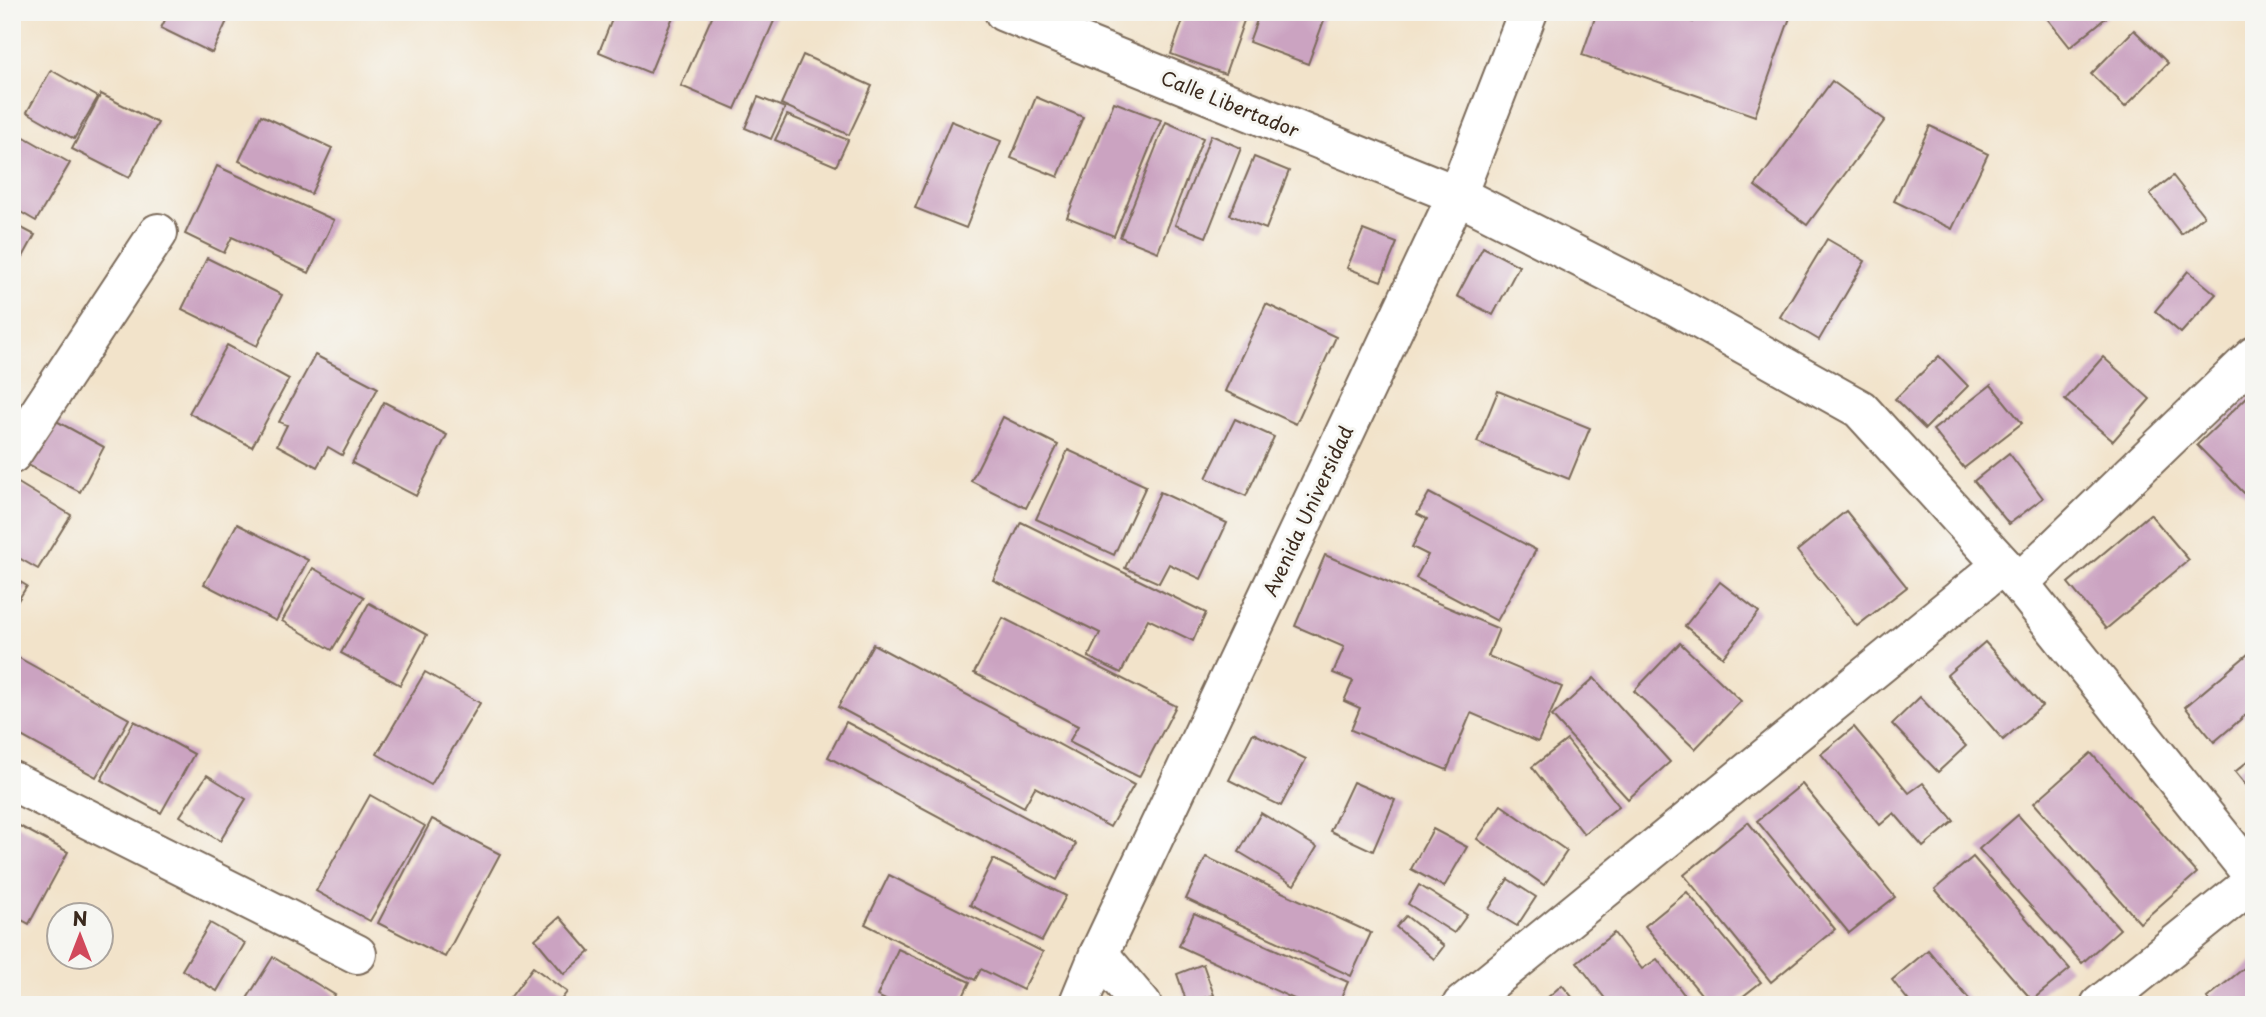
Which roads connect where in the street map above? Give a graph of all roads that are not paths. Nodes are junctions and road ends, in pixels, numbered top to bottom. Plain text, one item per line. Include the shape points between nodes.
1 (1004, 12) edge
2 (1528, 12) edge
3 (1457, 195) junction
4 (158, 233) dead end
5 (2254, 356) edge
6 (12, 454) edge
7 (2010, 574) junction
8 (12, 781) edge
9 (2254, 879) edge
10 (357, 954) dead end
11 (1099, 954) junction
12 (1078, 1005) edge
13 (1142, 1005) edge
14 (1462, 1005) edge
15 (2100, 1005) edge

1 - 3 street, Calle Libertador
2 - 3 street, Avenida Universidad
3 - 7 street, Calle Libertador via 1672,304 1860,409
3 - 11 street, Avenida Universidad
4 - 6 street
5 - 7 street
7 - 9 street, Calle Libertador
7 - 14 street
8 - 10 street
9 - 15 street
11 - 12 street, Avenida Universidad
11 - 13 street

